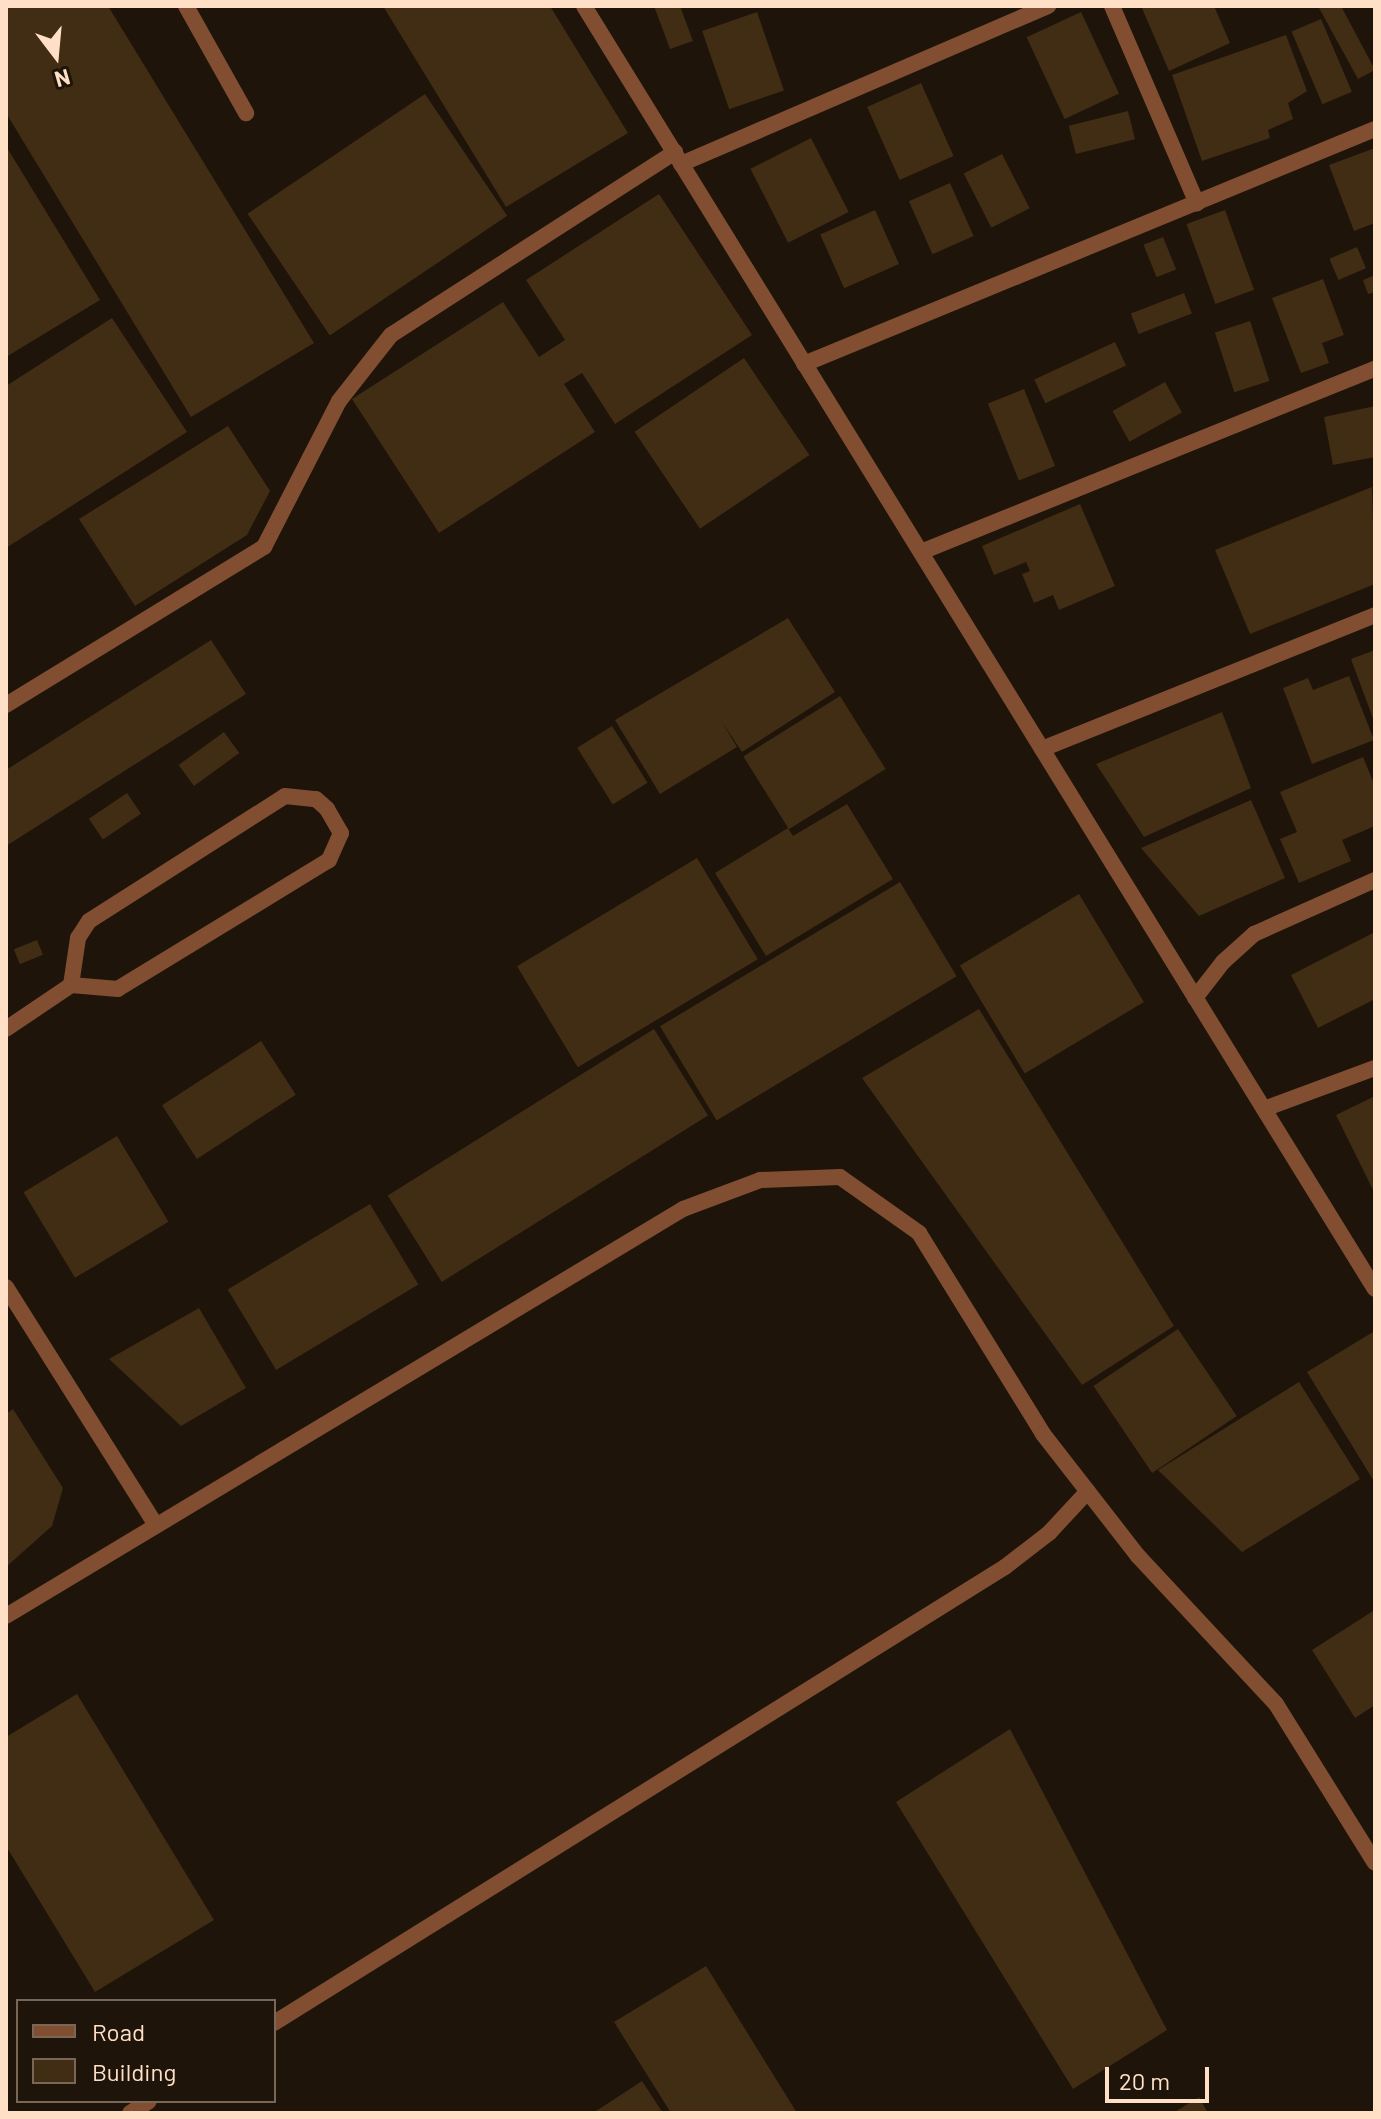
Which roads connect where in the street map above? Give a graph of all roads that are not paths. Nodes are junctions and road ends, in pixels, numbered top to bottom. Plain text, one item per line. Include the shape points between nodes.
1 (186, 6) edge
2 (584, 6) edge
3 (1048, 6) edge
4 (1112, 6) edge
5 (246, 113) dead end
6 (1375, 129) edge
7 (678, 158) junction
8 (1197, 203) junction
9 (804, 364) junction
10 (1375, 369) edge
11 (921, 552) junction
12 (1375, 615) edge
13 (6, 705) edge
14 (1042, 749) junction
15 (1375, 880) edge
16 (71, 985) junction
17 (1195, 998) junction
18 (6, 1029) edge
19 (1375, 1068) edge
20 (1264, 1109) junction
21 (6, 1287) edge
22 (1375, 1289) edge
23 (1088, 1491) junction
24 (155, 1524) junction
25 (6, 1616) edge
26 (1375, 1863) edge
27 (276, 2022) edge

1 - 5 street
2 - 7 street
3 - 7 street
4 - 8 street
6 - 8 street
7 - 9 street
7 - 13 street via 391,335 339,401 264,547
8 - 9 street
9 - 11 street
10 - 11 street
11 - 14 street
12 - 14 street
14 - 17 street
15 - 17 street via 1254,934
16 - 16 street via 118,989 329,860 341,833 334,820 316,799 301,794 272,804 89,921 78,938
16 - 18 street
17 - 20 street
19 - 20 street
20 - 22 street
21 - 24 street
23 - 24 street via 1043,1434 919,1233 840,1177 760,1180 683,1209
23 - 26 street via 1138,1556 1276,1704
23 - 27 street via 1049,1533 1005,1567
24 - 25 street

